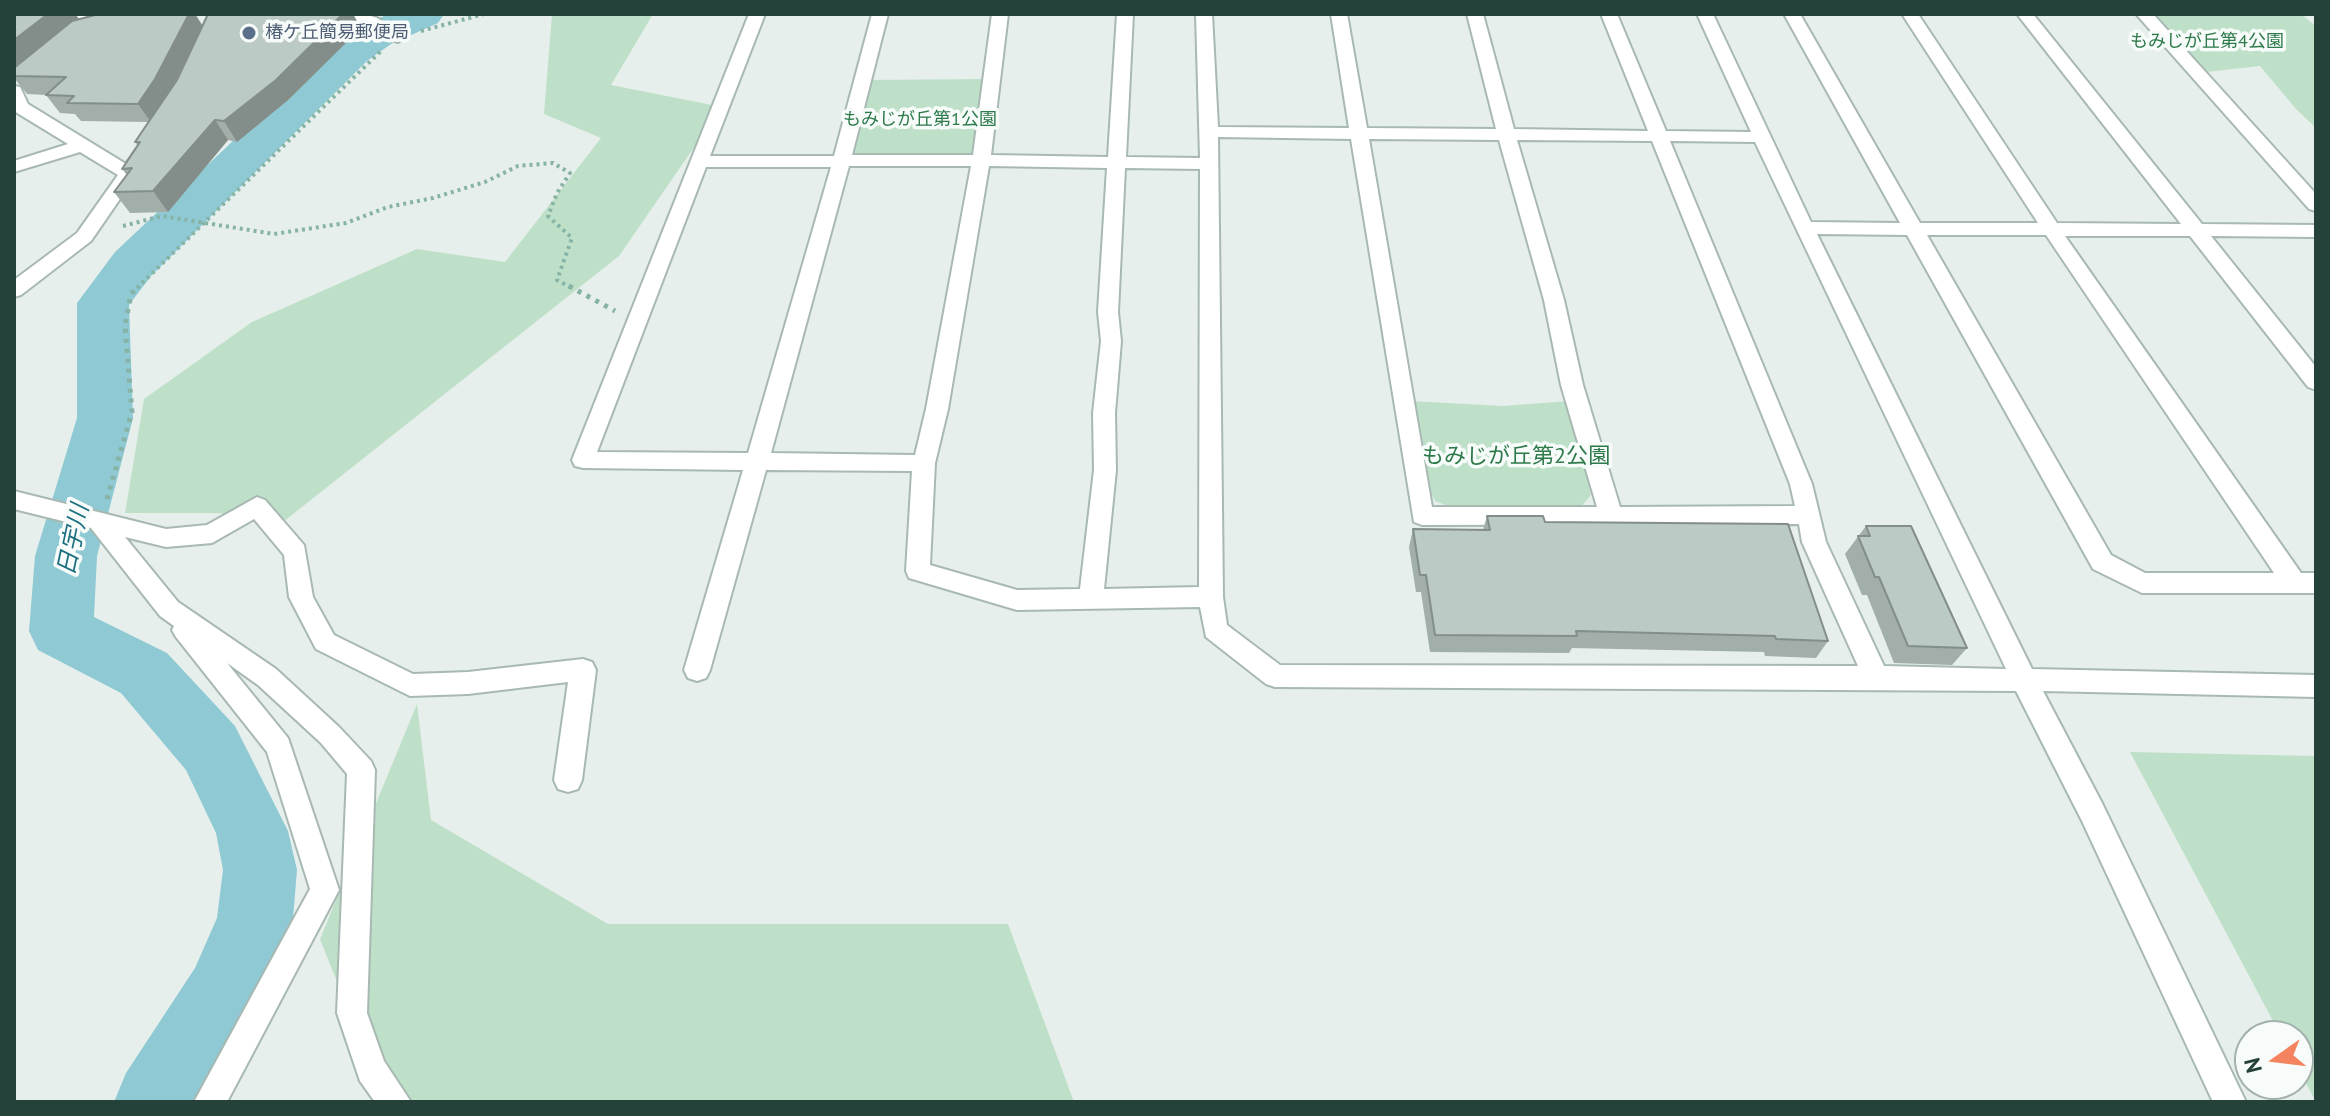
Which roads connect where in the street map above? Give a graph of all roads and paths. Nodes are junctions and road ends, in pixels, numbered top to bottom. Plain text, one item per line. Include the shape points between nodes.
1 (30, 14) edge
2 (348, 14) edge
3 (484, 14) edge
4 (757, 14) edge
5 (880, 14) edge
6 (1000, 14) edge
7 (1125, 14) edge
8 (1204, 14) edge
9 (1339, 14) edge
10 (1475, 14) edge
11 (1609, 14) edge
12 (1705, 14) edge
13 (1792, 14) edge
14 (1910, 14) edge
15 (2025, 14) edge
16 (2144, 14) edge
17 (78, 33) edge
18 (398, 37) junction
19 (18, 85) edge
20 (38, 118) junction
21 (14, 127) edge
22 (1209, 132) junction
23 (1360, 132) junction
24 (1507, 134) junction
25 (1659, 135) junction
26 (154, 137) edge
27 (1763, 137) junction
28 (83, 145) junction
29 (981, 160) junction
30 (842, 161) junction
31 (701, 162) junction
32 (1115, 162) junction
33 (1207, 164) junction
34 (14, 167) edge
35 (128, 173) junction
36 (2316, 205) edge
37 (162, 216) dead end
38 (208, 221) junction
39 (1804, 228) junction
40 (1911, 228) junction
41 (2051, 229) junction
42 (2196, 229) junction
43 (2316, 231) edge
44 (14, 290) edge
45 (637, 323) junction
46 (2316, 382) edge
47 (757, 462) junction
48 (924, 463) junction
49 (14, 500) edge
50 (1611, 515) junction
51 (1809, 515) junction
52 (100, 523) junction
53 (2305, 583) edge
54 (1211, 597) junction
55 (1091, 599) junction
56 (169, 609) junction
57 (697, 670) dead end
58 (1876, 677) junction
59 (2025, 682) junction
60 (2316, 686) edge
61 (568, 780) dead end
62 (210, 1102) edge
63 (395, 1102) edge
64 (2230, 1102) edge

1 - 17 street via 140,19
2 - 18 street
3 - 18 path
4 - 31 street
5 - 30 street
6 - 29 street
7 - 32 street
8 - 22 street
9 - 23 street
10 - 24 street
11 - 25 street
12 - 27 street
13 - 40 street
14 - 41 street
15 - 42 street
16 - 36 street
18 - 38 path
19 - 20 street via 20,107
20 - 21 street
20 - 28 street
22 - 23 street
22 - 33 street
23 - 24 street
23 - 50 street via 1422,516
24 - 25 street
24 - 50 street
25 - 27 street
25 - 51 street
26 - 35 street
27 - 39 street
28 - 34 street
28 - 35 street
29 - 30 street
29 - 32 street
29 - 48 street
30 - 31 street
30 - 47 street
31 - 45 street
32 - 33 street
32 - 55 street via 1105,470
33 - 54 street
35 - 44 street via 84,237
37 - 38 path
38 - 45 path via 274,234 346,223 485,182 518,166 553,163 570,173 548,216 572,238 557,280
38 - 52 path via 131,294 125,326 132,412
39 - 40 street
39 - 59 street
40 - 41 street
40 - 53 street via 2102,562 2142,583
41 - 42 street
41 - 53 street
42 - 43 street
42 - 46 street
45 - 47 street via 583,460
47 - 48 street
47 - 57 street
48 - 55 street via 918,571 1017,600
49 - 52 street
50 - 51 street
51 - 58 street via 1814,542
52 - 56 street
52 - 61 street via 166,538 212,534 257,506 296,552 301,597 325,642 410,685 583,670
54 - 55 street
54 - 58 street via 1215,630 1275,676
56 - 62 street via 279,746 325,890
56 - 63 street via 267,677 361,770 352,1013 371,1070
58 - 59 street
59 - 60 street
59 - 64 street

